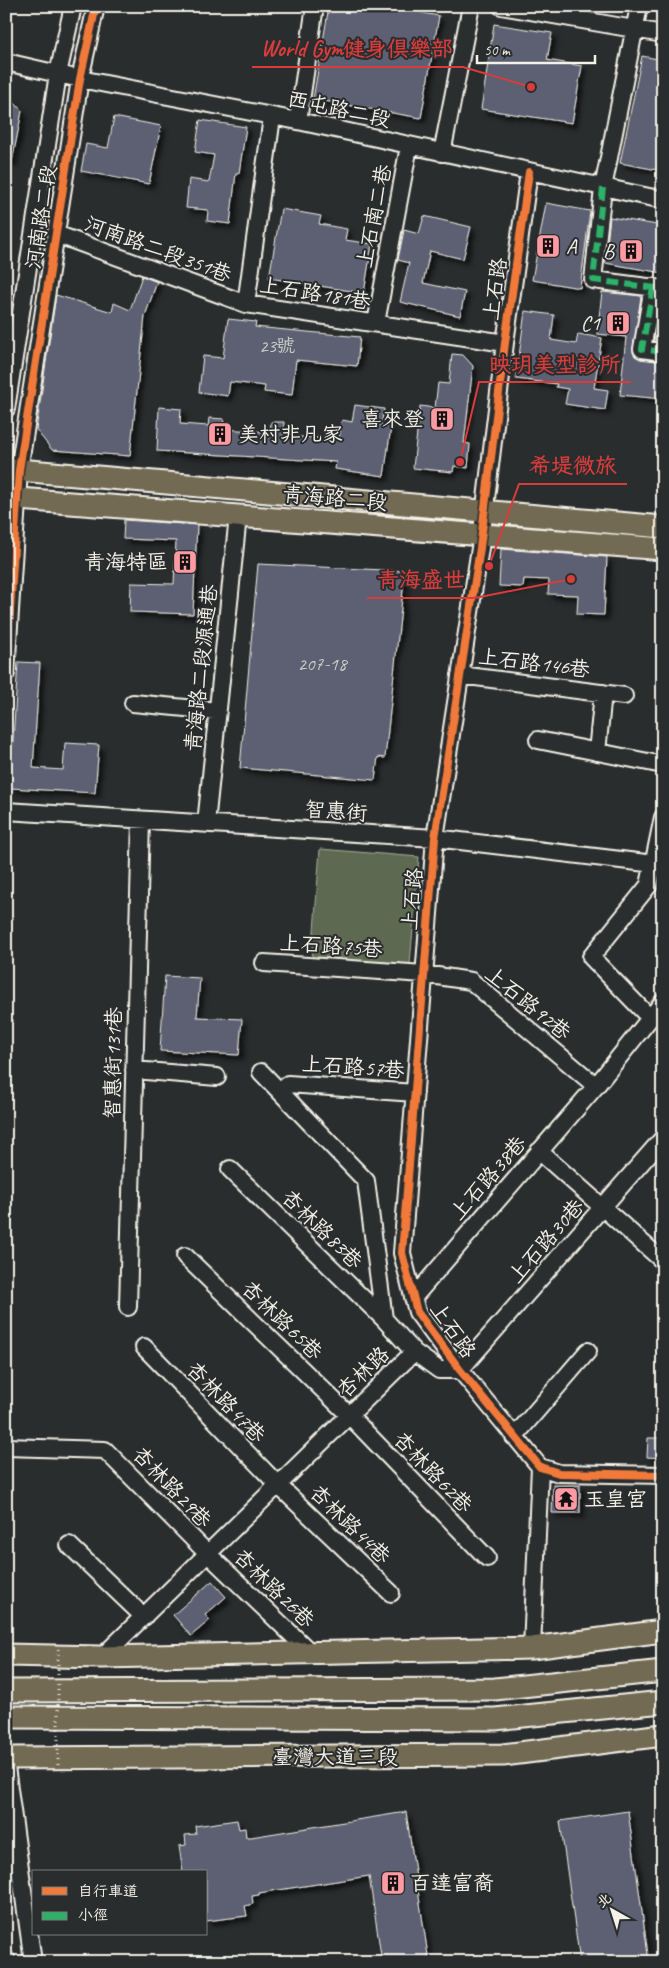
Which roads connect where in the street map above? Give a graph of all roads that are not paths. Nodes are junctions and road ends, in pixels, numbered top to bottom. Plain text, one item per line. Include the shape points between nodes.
1 (72, 6) edge
2 (96, 6) edge
3 (315, 6) edge
4 (471, 6) edge
5 (501, 6) edge
6 (639, 6) edge
7 (635, 29) junction
8 (663, 34) edge
9 (6, 62) edge
10 (58, 74) junction
11 (80, 79) junction
12 (272, 116) junction
13 (298, 121) junction
14 (409, 146) junction
15 (442, 153) junction
16 (529, 172) junction
17 (604, 188) junction
18 (663, 200) edge
19 (56, 234) junction
20 (658, 288) edge
21 (246, 304) junction
22 (376, 324) junction
23 (505, 343) junction
24 (663, 352) edge
25 (8, 388) edge
26 (6, 409) edge
27 (12, 471) edge
28 (12, 498) edge
29 (484, 511) junction
30 (238, 516) junction
31 (663, 527) edge
32 (481, 535) junction
33 (663, 549) edge
34 (6, 673) edge
35 (460, 675) junction
36 (603, 694) junction
37 (624, 696) dead end
38 (133, 703) dead end
39 (217, 711) junction
40 (538, 740) dead end
41 (597, 752) junction
42 (663, 765) edge
43 (6, 811) edge
44 (663, 817) edge
45 (141, 820) junction
46 (206, 824) junction
47 (435, 838) junction
48 (658, 865) edge
49 (264, 962) dead end
50 (424, 974) junction
51 (663, 1002) edge
52 (650, 1018) junction
53 (134, 1070) junction
54 (261, 1072) dead end
55 (217, 1076) dead end
56 (288, 1084) dead end
57 (596, 1086) junction
58 (415, 1093) junction
59 (663, 1138) edge
60 (539, 1151) junction
61 (230, 1169) dead end
62 (603, 1208) junction
63 (185, 1256) dead end
64 (663, 1261) edge
65 (412, 1298) junction
66 (128, 1307) dead end
67 (384, 1319) junction
68 (144, 1347) dead end
69 (588, 1351) dead end
70 (414, 1352) junction
71 (460, 1370) junction
72 (349, 1415) junction
73 (514, 1437) junction
74 (6, 1447) edge
75 (540, 1467) junction
76 (663, 1475) edge
77 (279, 1486) junction
78 (69, 1546) dead end
79 (208, 1554) junction
80 (487, 1558) dead end
81 (391, 1593) dead end
82 (144, 1618) junction
83 (663, 1631) edge
84 (532, 1648) junction
85 (310, 1653) junction
86 (6, 1655) edge
87 (102, 1658) junction
88 (663, 1671) edge
89 (6, 1691) edge
90 (663, 1702) edge
91 (6, 1718) edge
92 (663, 1735) edge
93 (6, 1758) edge
94 (6, 1767) edge
95 (33, 1962) edge

1 - 10 street, 河南路二段
2 - 11 street, 河南路二段
3 - 13 street
4 - 15 street
5 - 7 street
6 - 7 street
7 - 8 street
7 - 17 street
9 - 10 street, 西屯路二段
10 - 11 street, 西屯路二段
10 - 25 street, 河南路二段
11 - 12 street, 西屯路二段
11 - 19 street, 河南路二段
12 - 13 street, 西屯路二段
12 - 21 street, 上石路181巷
13 - 14 street, 西屯路二段
14 - 15 street, 西屯路二段
14 - 22 street, 上石南二巷
15 - 16 street, 西屯路二段
16 - 17 street, 西屯路二段
16 - 23 street, 上石路
17 - 18 street, 西屯路二段
17 - 20 street via 593,280
19 - 21 street, 河南路二段351巷
19 - 27 street, 河南路二段
20 - 24 street via 642,348
21 - 22 street, 上石路181巷
22 - 23 street, 上石路181巷
23 - 29 street, 上石路
25 - 26 street, 河南路二段
27 - 28 street, 河南路二段
27 - 29 main road, 青海路二段
28 - 30 main road, 青海路二段
28 - 34 street, 河南路二段
29 - 31 main road, 青海路二段
29 - 32 street, 上石路
30 - 32 main road, 青海路二段
30 - 39 street, 青海路二段源通巷
32 - 33 main road, 青海路二段
32 - 35 street, 上石路
35 - 36 street, 上石路146巷
35 - 47 street, 上石路
36 - 37 street, 上石路146巷
36 - 41 street, 上石路146巷
38 - 39 street
39 - 46 street, 青海路二段源通巷
40 - 41 street
41 - 42 street
43 - 45 street, 智惠街
44 - 48 street
45 - 46 street, 智惠街
45 - 53 street, 智惠街131巷
46 - 47 street, 智惠街
47 - 48 street, 智惠街
47 - 50 street, 上石路
48 - 52 street via 649,885 591,958
49 - 50 street, 上石路75巷
50 - 57 street, 上石路92巷 via 471,981
50 - 58 street, 上石路
51 - 52 street, 上石路38巷
52 - 57 street, 上石路38巷
53 - 55 street
53 - 66 street, 智惠街131巷
54 - 67 street, 杏林路 via 366,1181
56 - 58 street, 上石路57巷
57 - 60 street, 上石路38巷
58 - 65 street, 上石路 via 402,1253
59 - 62 street, 上石路30巷
60 - 62 street
60 - 65 street, 上石路38巷
61 - 67 street, 杏林路83巷
62 - 64 street
62 - 71 street, 上石路30巷
63 - 72 street, 杏林路65巷
65 - 71 street, 上石路 via 417,1312
67 - 70 street, 杏林路
68 - 77 street, 杏林路47巷
69 - 73 street
70 - 71 street, 上石路 via 439,1370
70 - 72 street, 杏林路
71 - 73 street, 上石路
72 - 77 street, 杏林路
72 - 80 street, 杏林路62巷
73 - 75 street, 上石路
74 - 79 street, 杏林路29巷 via 105,1450
75 - 76 street via 559,1473
75 - 84 street
77 - 79 street, 杏林路
77 - 81 street, 杏林路44巷
78 - 82 street
79 - 82 street, 杏林路
79 - 85 street, 杏林路26巷
82 - 87 street, 杏林路
83 - 84 main road
84 - 85 main road
85 - 87 main road
86 - 87 main road
88 - 89 main road via 495,1689
90 - 91 main road, 臺灣大道三段 via 495,1719
92 - 93 main road, 臺灣大道三段 via 503,1755
94 - 95 street

